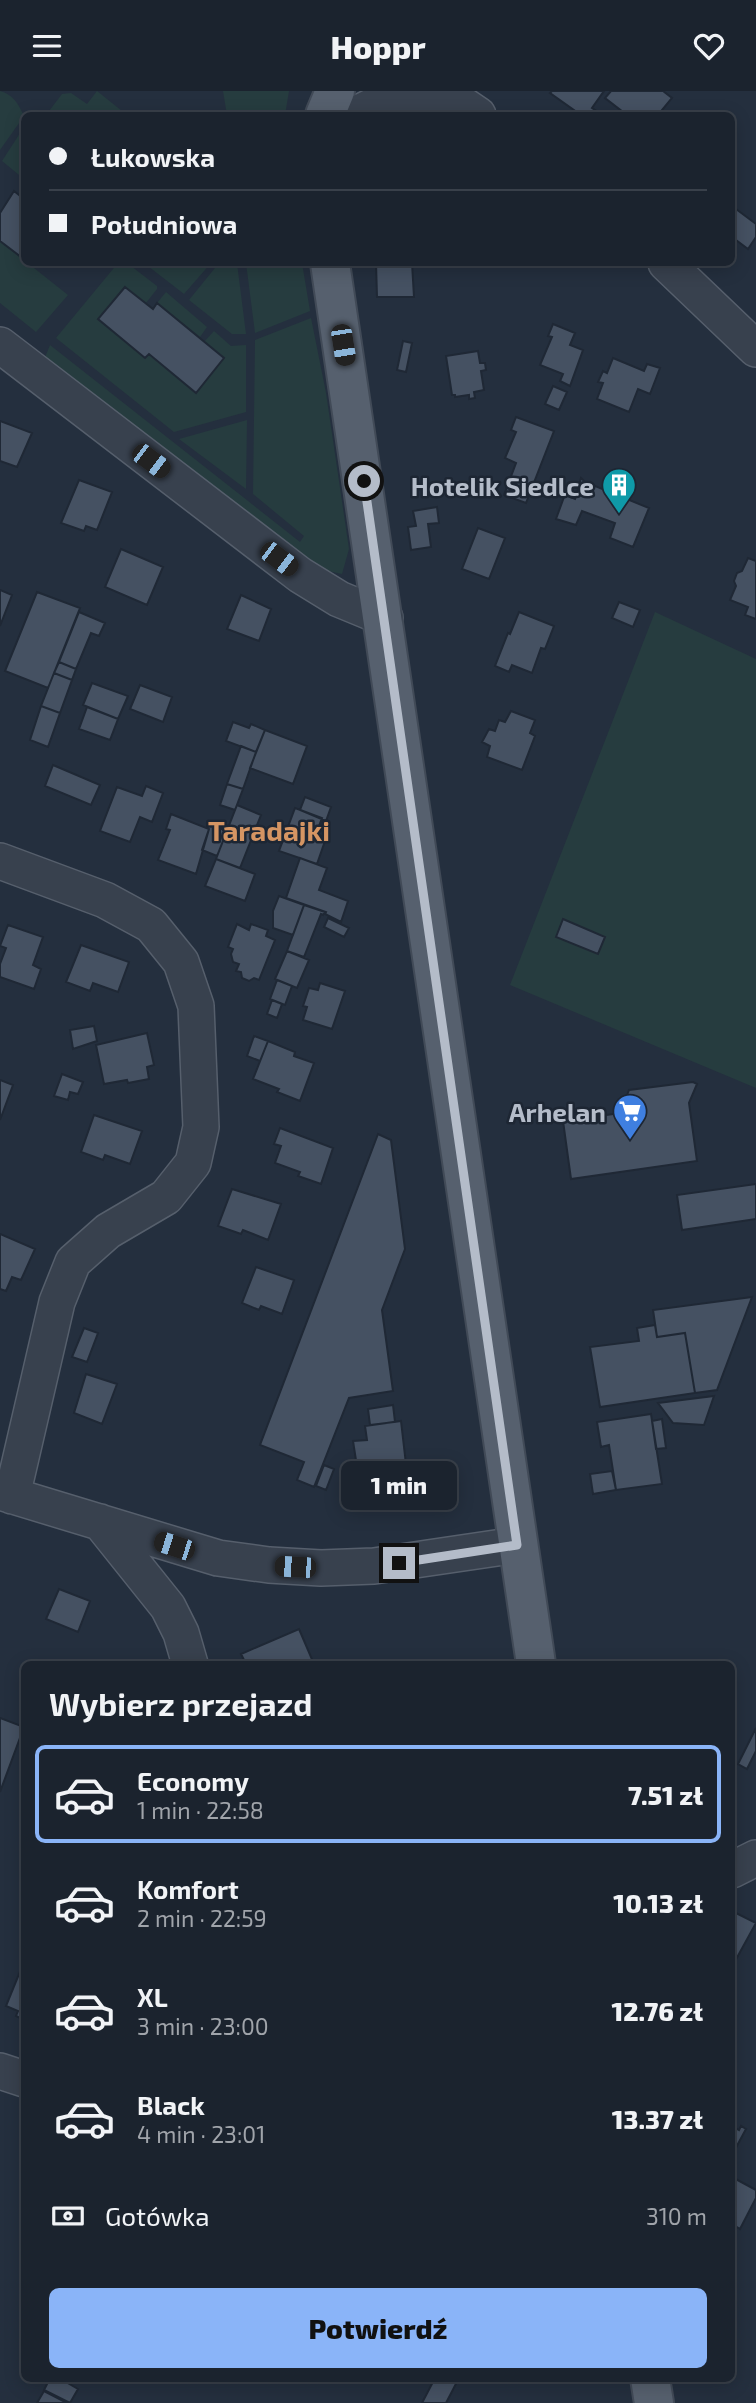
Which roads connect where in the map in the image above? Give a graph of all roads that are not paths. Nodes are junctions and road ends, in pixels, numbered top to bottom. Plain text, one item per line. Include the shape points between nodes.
1 (325, 91) edge
2 (335, 91) edge
3 (445, 92) edge
4 (323, 112) edge
5 (324, 112) edge
6 (362, 112) edge
7 (474, 112) edge
8 (330, 266) edge
9 (669, 266) edge
10 (0, 345) edge
11 (756, 349) edge
12 (385, 618) junction
13 (0, 861) edge
14 (6, 1494) edge
15 (100, 1522) junction
16 (517, 1545) junction
17 (189, 1661) edge
18 (536, 1661) edge
19 (756, 1858) edge
20 (735, 1869) edge
21 (0, 2071) edge
22 (21, 2078) edge
23 (651, 2382) edge
24 (654, 2403) edge

1 - 4 main road
2 - 5 main road
3 - 6 street via 400,97
3 - 7 street
8 - 12 main road
9 - 11 street
10 - 12 street via 300,575 339,599
12 - 16 main road
13 - 14 street via 105,900 151,925 181,961 196,1006 201,1127 193,1163 166,1197 108,1231 73,1262 57,1302
14 - 15 street
15 - 16 street via 218,1558 321,1568 374,1566
15 - 17 street via 168,1607
16 - 18 main road
19 - 20 street
21 - 22 street
23 - 24 main road

